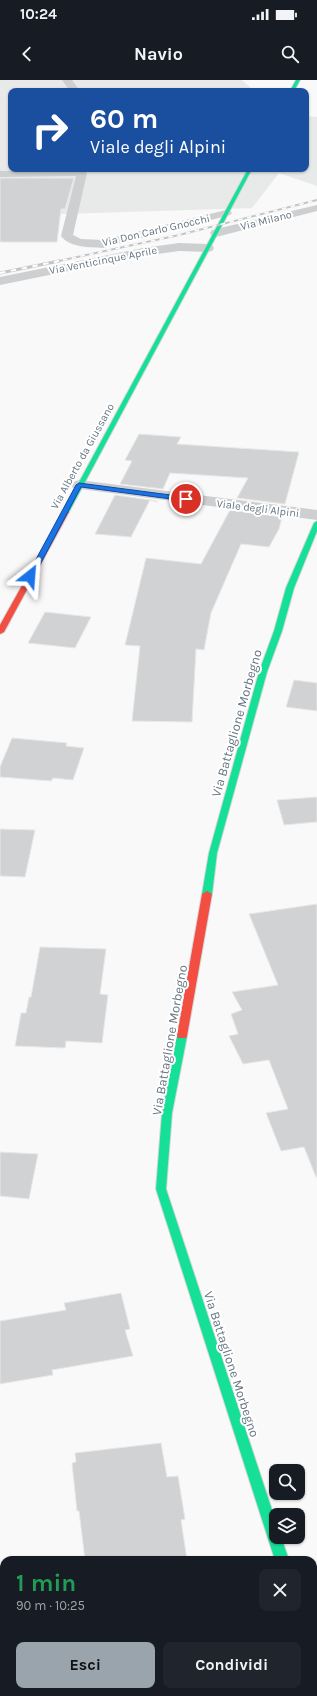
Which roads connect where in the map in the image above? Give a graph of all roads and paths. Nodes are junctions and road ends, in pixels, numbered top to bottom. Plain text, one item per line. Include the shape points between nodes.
1 (55, 172) edge
2 (82, 172) edge
3 (248, 172) edge
4 (0, 174) edge
5 (317, 208) edge
6 (226, 214) junction
7 (216, 233) junction
8 (208, 248) junction
9 (0, 281) edge
10 (79, 485) junction
11 (317, 515) edge
12 (317, 523) edge
13 (0, 632) edge
14 (281, 1556) edge

1 - 4 street, Via Don Carlo Gnocchi
2 - 6 street, Via Don Carlo Gnocchi via 67,236 72,241 103,244
3 - 6 street, Via Alberto da Giussano
5 - 7 street, Via Milano
6 - 7 street, Via Alberto da Giussano
7 - 8 street, Via Alberto da Giussano
8 - 9 street, Via Venticinque Aprile via 179,247 143,252
8 - 10 street, Via Alberto da Giussano
10 - 11 street, Viale degli Alpini
10 - 13 street, Via Alberto da Giussano
12 - 14 street, Via Battaglione Morbegno via 290,588 263,672 213,853 202,934 167,1113 161,1189

